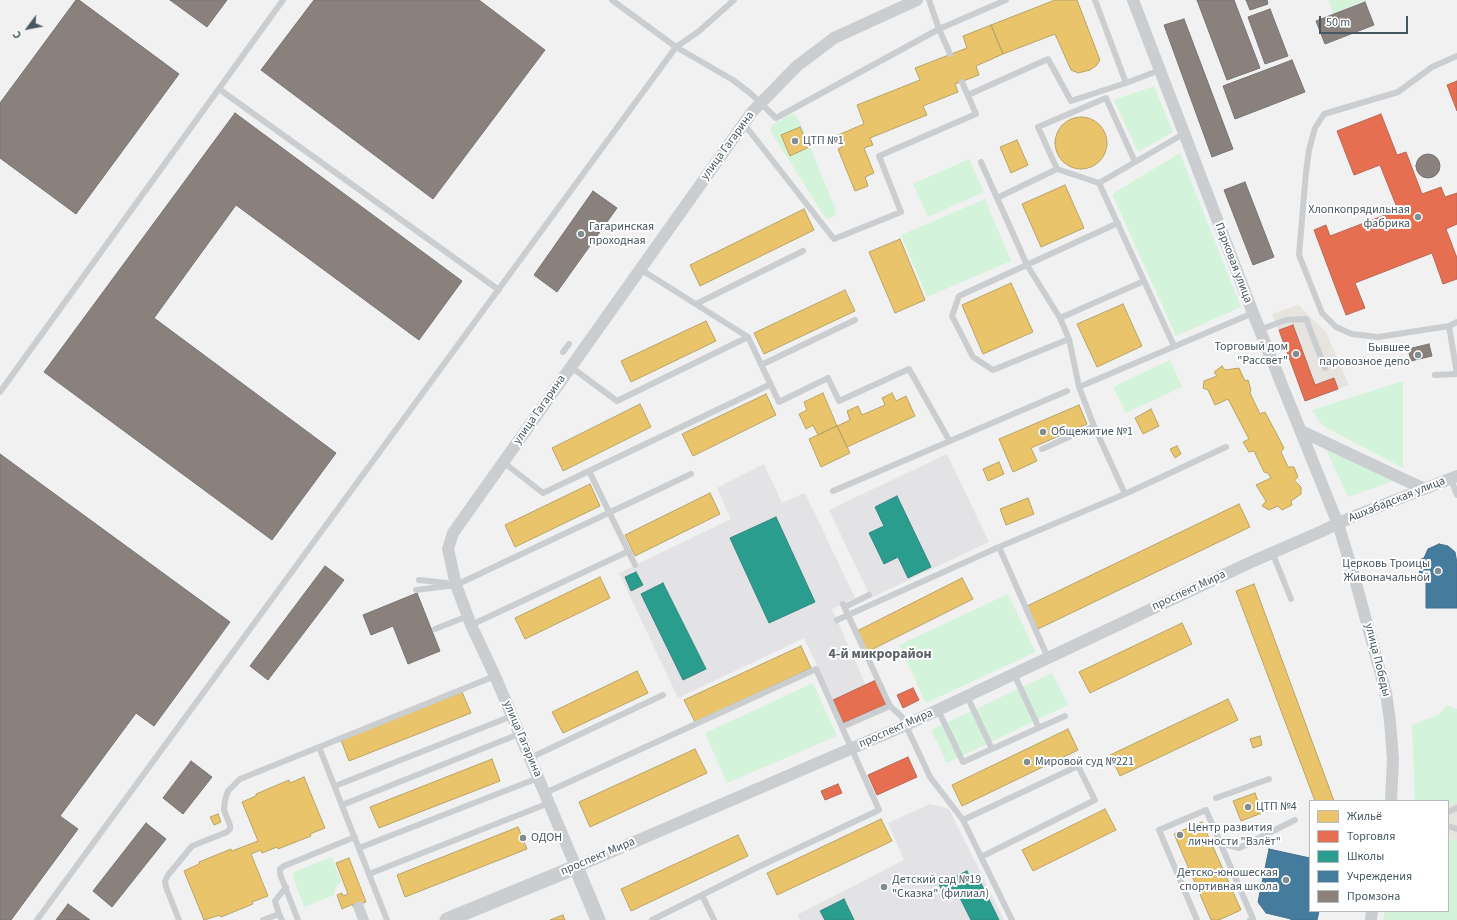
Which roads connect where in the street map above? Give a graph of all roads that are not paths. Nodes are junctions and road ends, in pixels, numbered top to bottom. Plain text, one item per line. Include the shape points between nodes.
1 (283, 0) edge
2 (612, 0) edge
3 (734, 0) edge
4 (917, 0) edge
5 (929, 0) edge
6 (1006, 0) edge
7 (1095, 0) edge
8 (1133, 0) edge
9 (939, 29) junction
10 (676, 47) junction
11 (950, 54) dead end
12 (1457, 56) edge
13 (1160, 70) junction
14 (962, 82) dead end
15 (1126, 83) junction
16 (219, 89) junction
17 (968, 95) junction
18 (1071, 101) junction
19 (760, 103) junction
20 (1072, 113) junction
21 (744, 124) junction
22 (1185, 133) junction
23 (981, 162) dead end
24 (1135, 162) junction
25 (1057, 169) junction
26 (1099, 183) junction
27 (997, 198) junction
28 (1118, 223) junction
29 (803, 251) dead end
30 (1027, 265) junction
31 (640, 269) junction
32 (1144, 281) junction
33 (499, 290) junction
34 (696, 304) junction
35 (1253, 313) junction
36 (1060, 318) junction
37 (855, 320) dead end
38 (1457, 322) edge
39 (1449, 326) junction
40 (1259, 330) junction
41 (748, 337) junction
42 (1069, 339) junction
43 (569, 344) dead end
44 (1174, 346) junction
45 (562, 352) dead end
46 (761, 365) junction
47 (571, 367) junction
48 (1325, 368) dead end
49 (1457, 374) edge
50 (1435, 375) dead end
51 (771, 384) junction
52 (1079, 387) junction
53 (1067, 391) dead end
54 (0, 392) edge
55 (1094, 426) junction
56 (1301, 431) junction
57 (950, 440) junction
58 (1226, 447) dead end
59 (1042, 449) dead end
60 (503, 462) junction
61 (589, 471) junction
62 (690, 474) dead end
63 (1454, 477) edge
64 (1425, 489) junction
65 (833, 491) dead end
66 (1125, 494) junction
67 (1457, 495) edge
68 (610, 512) junction
69 (1338, 524) junction
70 (998, 547) junction
71 (629, 551) junction
72 (1272, 552) junction
73 (635, 565) dead end
74 (419, 580) dead end
75 (456, 585) junction
76 (416, 590) dead end
77 (869, 595) dead end
78 (1291, 599) dead end
79 (848, 614) junction
80 (837, 620) dead end
81 (470, 621) junction
82 (435, 629) dead end
83 (1048, 658) junction
84 (1014, 674) junction
85 (495, 676) junction
86 (663, 695) dead end
87 (967, 696) junction
88 (890, 706) junction
89 (938, 710) junction
90 (512, 716) junction
91 (1065, 716) dead end
92 (906, 725) junction
93 (842, 727) junction
94 (1039, 728) junction
95 (520, 734) junction
96 (319, 747) junction
97 (852, 748) junction
98 (992, 749) junction
99 (530, 758) junction
100 (538, 778) junction
101 (1269, 779) dead end
102 (335, 786) junction
103 (547, 798) junction
104 (1216, 798) dead end
105 (1390, 800) edge
106 (342, 805) junction
107 (963, 820) junction
108 (1295, 820) dead end
109 (354, 837) junction
110 (1221, 843) junction
111 (359, 848) junction
112 (981, 857) junction
113 (576, 867) junction
114 (369, 874) junction
115 (286, 887) junction
116 (702, 895) junction
117 (280, 917) edge
118 (37, 920) edge
119 (179, 920) edge
120 (263, 920) edge
121 (298, 920) edge
122 (361, 920) edge
123 (366, 920) edge
124 (387, 920) edge
125 (447, 920) edge
126 (598, 920) edge
127 (652, 920) edge
128 (714, 920) edge
129 (1012, 920) edge
130 (1197, 920) edge
131 (1250, 920) edge

1 - 16 lane
2 - 10 lane
3 - 10 lane via 698,32
4 - 19 street, улица Гагарина via 834,38 797,66
5 - 9 lane
6 - 9 lane
7 - 15 lane
8 - 13 street, Парковая улица
9 - 11 lane
9 - 19 lane via 776,118
10 - 19 lane via 733,80
10 - 33 lane
12 - 39 lane via 1432,67 1398,92 1324,114 1315,128 1309,150 1299,256 1322,313 1336,327 1352,334 1378,337
13 - 15 lane
13 - 22 street, Парковая улица
14 - 17 lane
15 - 18 lane
16 - 33 lane
16 - 54 lane
17 - 18 lane via 1048,59
17 - 21 lane via 976,114 879,156 901,212 834,239
18 - 20 lane
19 - 21 street, улица Гагарина
20 - 24 lane via 1106,98
20 - 25 lane via 1038,127
21 - 31 street, улица Гагарина
22 - 24 lane
22 - 35 street, Парковая улица
23 - 27 lane
24 - 26 lane
25 - 26 lane
25 - 27 lane
26 - 28 lane
27 - 30 lane
28 - 30 lane
28 - 32 lane
29 - 34 lane
30 - 36 lane
30 - 42 lane via 959,296 952,316 973,357 992,370
31 - 34 lane
31 - 47 street, улица Гагарина
32 - 36 lane
32 - 44 lane
33 - 118 lane
34 - 41 lane
35 - 40 street, Парковая улица
35 - 44 lane
36 - 42 lane
37 - 46 lane
38 - 39 lane
39 - 49 lane
40 - 48 lane via 1286,320 1306,319
40 - 56 street, Парковая улица
41 - 46 lane
41 - 47 lane via 617,401
42 - 52 lane
43 - 45 lane
44 - 52 lane
46 - 51 lane
47 - 60 street, улица Гагарина
49 - 50 lane
51 - 57 lane via 779,402 828,378 839,401 909,369
51 - 61 lane
52 - 55 lane
53 - 57 lane
55 - 59 lane
55 - 66 lane
56 - 64 street
56 - 69 street, Парковая улица
57 - 65 lane
58 - 66 lane
60 - 61 lane via 543,492
60 - 75 street, улица Гагарина via 469,502 453,533 448,549
61 - 68 lane
62 - 68 lane
63 - 64 street, Ашхабадская улица
63 - 67 lane
64 - 69 street, Ашхабадская улица
66 - 70 lane
68 - 71 lane
68 - 75 lane
69 - 72 street, проспект Мира
69 - 105 street, улица Победы via 1386,693 1393,759
70 - 79 lane
70 - 83 lane
71 - 73 lane
71 - 81 lane
72 - 78 lane
72 - 83 street, проспект Мира
74 - 75 lane
75 - 76 lane
75 - 81 street, улица Гагарина
77 - 79 lane via 844,605
79 - 80 lane
79 - 88 lane
81 - 82 lane
81 - 85 street, улица Гагарина
83 - 84 street, проспект Мира
84 - 87 street, проспект Мира
84 - 94 lane
85 - 90 street, улица Гагарина
85 - 96 lane
86 - 99 lane
87 - 89 street, проспект Мира
87 - 98 lane
88 - 92 lane via 902,717
88 - 93 lane
89 - 92 street, проспект Мира
89 - 98 lane via 963,762
90 - 95 street, улица Гагарина
90 - 102 lane
91 - 94 lane
92 - 97 street, проспект Мира
92 - 107 lane via 930,777
93 - 97 lane
93 - 103 lane via 816,669
94 - 98 lane
95 - 99 street, улица Гагарина
95 - 106 lane
96 - 102 lane
96 - 119 lane via 240,779 228,791 224,810 230,829 192,846 168,875 166,887
97 - 113 street, проспект Мира
97 - 116 lane via 879,810
99 - 100 street, улица Гагарина
100 - 103 street, улица Гагарина
100 - 111 lane
101 - 104 lane
102 - 106 lane
103 - 113 street, улица Гагарина
103 - 114 lane
106 - 109 lane
107 - 112 lane
107 - 112 lane via 1078,766 1095,800
108 - 110 lane via 1239,848
109 - 111 lane
109 - 115 lane via 284,866 280,869 280,874
110 - 130 lane via 1206,810 1159,830
110 - 131 lane via 1253,919
111 - 114 lane
112 - 129 lane
113 - 125 street, проспект Мира
113 - 126 street, улица Гагарина
114 - 124 lane
115 - 117 lane via 275,901
115 - 121 lane
116 - 127 lane
116 - 128 lane
117 - 120 lane
122 - 123 lane via 358,905

